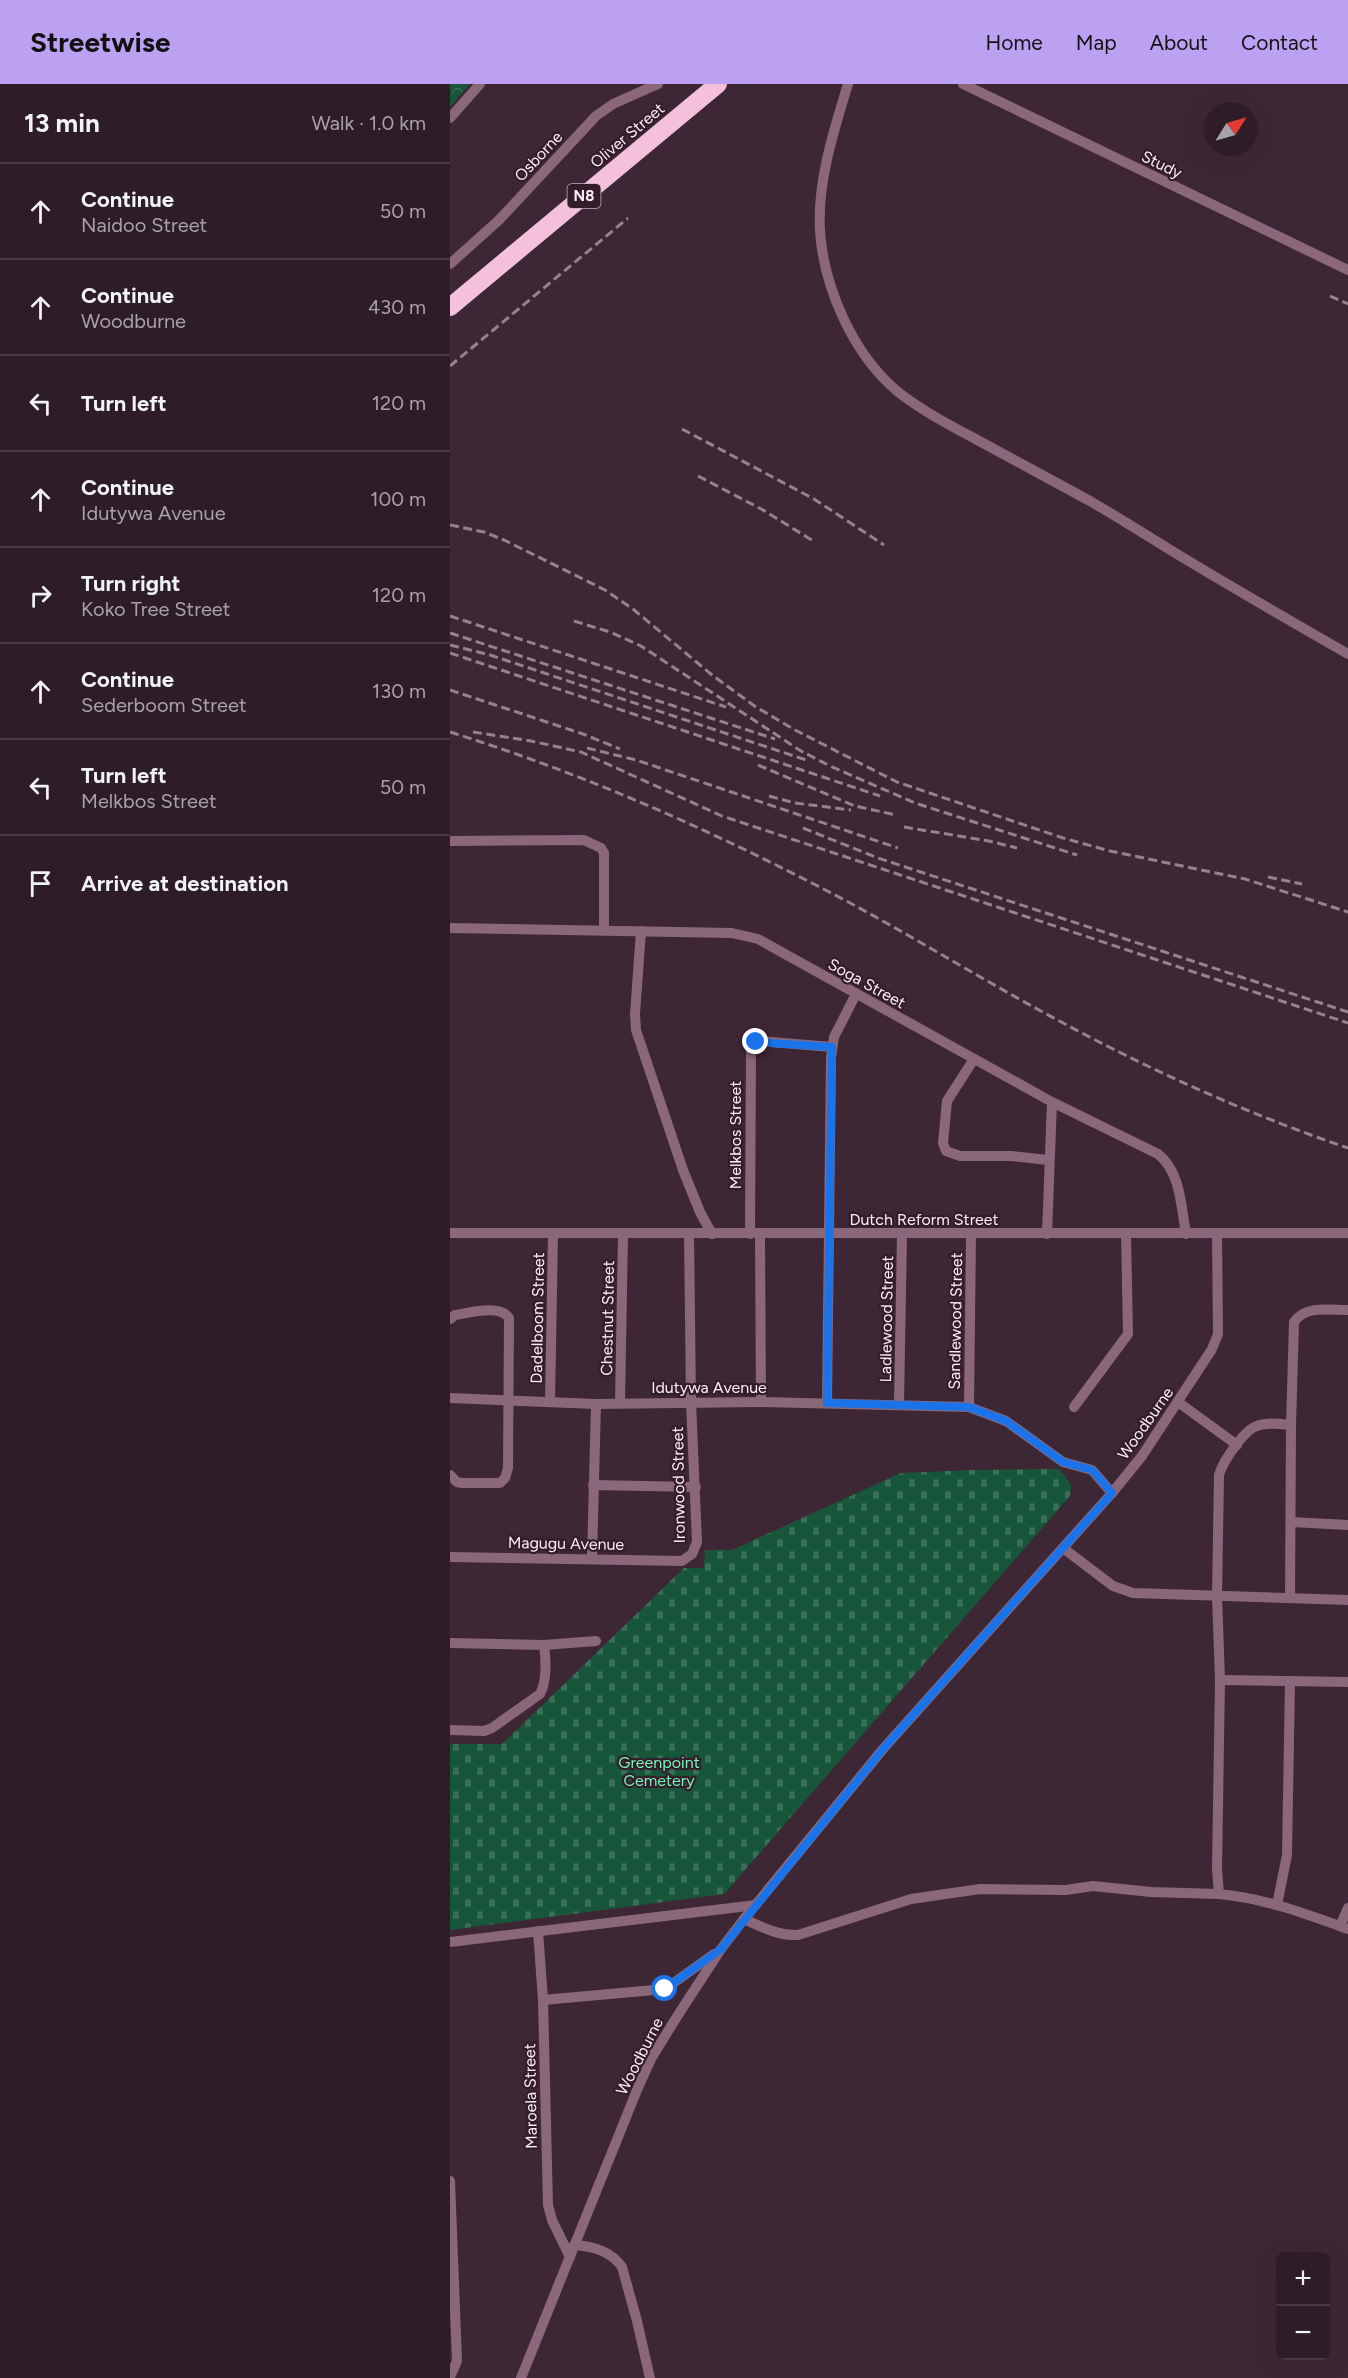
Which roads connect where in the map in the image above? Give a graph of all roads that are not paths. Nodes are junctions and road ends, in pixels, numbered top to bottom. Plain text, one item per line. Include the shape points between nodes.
1 (480, 84) edge
2 (658, 84) edge
3 (718, 84) edge
4 (848, 84) edge
5 (963, 84) edge
6 (450, 118) edge
7 (450, 264) edge
8 (1348, 270) edge
9 (450, 307) edge
10 (1348, 654) edge
11 (450, 841) edge
12 (450, 928) edge
13 (604, 930) junction
14 (641, 931) junction
15 (856, 994) junction
16 (832, 1047) junction
17 (974, 1059) junction
18 (1052, 1102) junction
19 (1048, 1160) junction
20 (450, 1233) edge
21 (689, 1233) junction
22 (830, 1233) junction
23 (1217, 1233) junction
24 (1348, 1233) edge
25 (553, 1234) junction
26 (623, 1234) junction
27 (712, 1234) junction
28 (755, 1234) junction
29 (902, 1234) junction
30 (971, 1234) junction
31 (1047, 1234) junction
32 (1126, 1234) junction
33 (1186, 1234) junction
34 (1348, 1310) edge
35 (450, 1319) edge
36 (450, 1398) edge
37 (508, 1399) junction
38 (550, 1402) junction
39 (691, 1402) junction
40 (760, 1402) junction
41 (1178, 1402) junction
42 (620, 1403) junction
43 (827, 1403) junction
44 (596, 1404) junction
45 (899, 1405) junction
46 (969, 1407) junction
47 (1074, 1407) dead end
48 (1291, 1425) junction
49 (1237, 1445) junction
50 (450, 1475) edge
51 (593, 1485) junction
52 (696, 1486) junction
53 (1112, 1493) junction
54 (1291, 1522) junction
55 (1348, 1525) edge
56 (1063, 1548) junction
57 (450, 1557) edge
58 (592, 1558) junction
59 (682, 1561) joint
60 (1217, 1596) junction
61 (1290, 1598) junction
62 (1348, 1600) edge
63 (596, 1641) dead end
64 (450, 1643) edge
65 (544, 1645) junction
66 (1220, 1680) junction
67 (1290, 1681) junction
68 (1348, 1682) edge
69 (450, 1730) edge
70 (1219, 1894) junction
71 (756, 1905) junction
72 (1277, 1905) junction
73 (1348, 1908) edge
74 (744, 1919) junction
75 (1344, 1928) edge
76 (538, 1931) junction
77 (450, 1942) edge
78 (721, 1949) junction
79 (543, 2000) junction
80 (450, 2181) edge
81 (574, 2245) junction
82 (570, 2257) junction
83 (450, 2377) edge
84 (521, 2378) edge
85 (650, 2378) edge

1 - 6 street
2 - 7 street, Osborne via 596,116 499,220
3 - 9 highway, Oliver Street / N8
4 - 10 street via 827,165 820,230 835,300 850,332 878,370 896,390 936,418 1110,512
5 - 8 street, Study
11 - 13 street via 584,840 601,848
12 - 13 street, Soga Street
13 - 14 street, Soga Street
14 - 15 street, Soga Street via 746,935
14 - 27 street via 636,1030 683,1170
15 - 16 street
15 - 17 street, Soga Street
16 - 22 street
16 - 28 street, Melkbos Street via 760,1041 751,1049
17 - 18 street, Soga Street
17 - 19 street via 947,1101 943,1143 946,1151 960,1156
18 - 19 street
18 - 33 street, Soga Street via 1165,1160 1176,1180
19 - 31 street
20 - 25 street, Dutch Reform Street
21 - 26 street, Dutch Reform Street
21 - 27 street, Dutch Reform Street
21 - 39 street, Ironwood Street
22 - 28 street, Dutch Reform Street
22 - 29 street, Dutch Reform Street
22 - 43 street
23 - 24 street, Dutch Reform Street
23 - 33 street, Dutch Reform Street
23 - 41 street, Woodburne via 1218,1334
25 - 26 street, Dutch Reform Street
25 - 38 street, Dadelboom Street
26 - 42 street, Chestnut Street
27 - 28 street, Dutch Reform Street
28 - 40 street, Melkbos Street
29 - 30 street, Dutch Reform Street
29 - 45 street, Ladlewood Street
30 - 31 street, Dutch Reform Street
30 - 46 street, Sandlewood Street
31 - 32 street, Dutch Reform Street
32 - 33 street, Dutch Reform Street
32 - 47 street via 1128,1334
34 - 48 street via 1311,1311 1294,1322
35 - 37 street via 455,1315 499,1310 506,1313
36 - 37 street, Idutywa Avenue
37 - 38 street, Idutywa Avenue
37 - 50 street via 505,1478 500,1483 462,1483
38 - 44 street, Idutywa Avenue
39 - 40 street, Idutywa Avenue
39 - 42 street, Idutywa Avenue
39 - 52 street, Ironwood Street
40 - 43 street, Idutywa Avenue
41 - 49 street
41 - 53 street, Woodburne
42 - 44 street, Idutywa Avenue
43 - 45 street, Idutywa Avenue
44 - 51 street
45 - 46 street, Idutywa Avenue
46 - 53 street, Idutywa Avenue via 1006,1421 1063,1462 1092,1470
48 - 49 street via 1260,1424
48 - 54 street
49 - 60 street via 1219,1475
51 - 52 street
51 - 58 street
52 - 59 street, Ironwood Street via 697,1542 692,1554
53 - 56 street, Woodburne
54 - 55 street
54 - 61 street
56 - 60 street via 1125,1592
56 - 71 street, Woodburne via 883,1749
57 - 58 street, Magugu Avenue
58 - 59 street, Magugu Avenue
60 - 61 street
60 - 66 street
61 - 62 street
63 - 65 street
64 - 65 street
65 - 69 street via 540,1694 492,1728
66 - 67 street
66 - 70 street
67 - 68 street
67 - 72 street via 1287,1855
70 - 72 street
70 - 74 street via 1151,1893 1093,1886 1066,1890 980,1889 911,1899 798,1935 786,1935
71 - 74 street, Woodburne
71 - 76 street
72 - 75 street
73 - 75 street
74 - 78 street, Woodburne
76 - 77 street
76 - 79 street, Maroela Street
78 - 79 street via 665,1989
78 - 81 street, Woodburne via 652,2057
79 - 82 street, Maroela Street via 548,2205
80 - 83 street via 457,2361
81 - 82 street, Woodburne
81 - 85 street via 599,2249 622,2266
82 - 84 street, Woodburne

